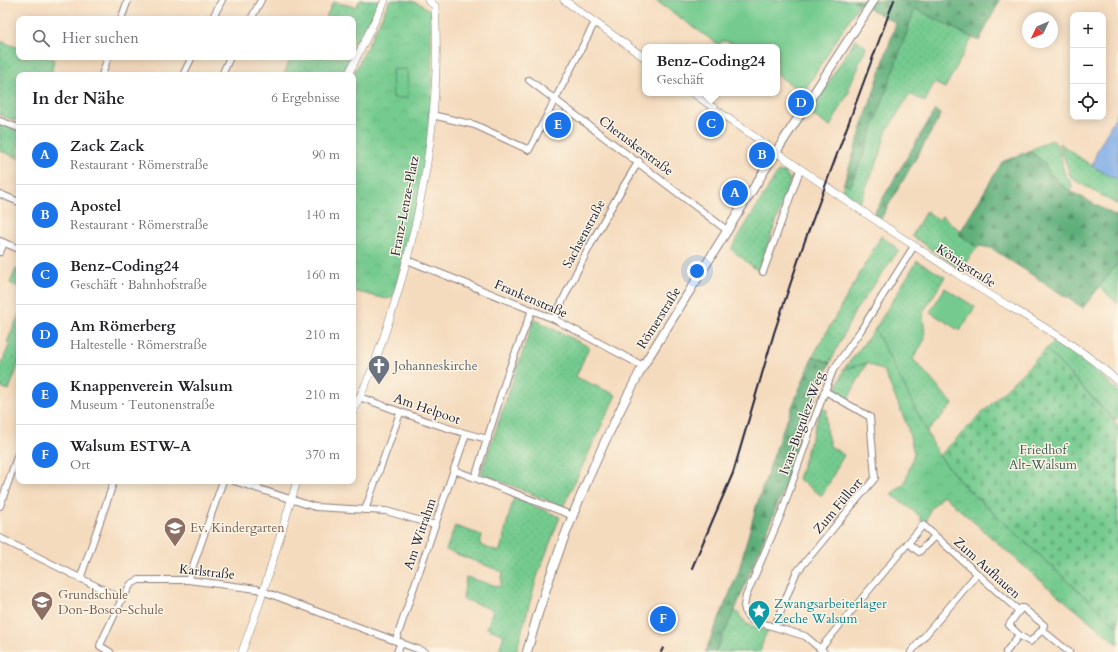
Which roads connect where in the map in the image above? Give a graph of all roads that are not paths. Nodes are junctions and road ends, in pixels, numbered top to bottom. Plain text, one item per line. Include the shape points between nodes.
1 (128, 0) edge
2 (222, 0) edge
3 (261, 0) edge
4 (385, 0) edge
5 (428, 0) edge
6 (564, 0) edge
7 (874, 0) edge
8 (122, 16) edge
9 (214, 16) edge
10 (253, 16) edge
11 (595, 22) junction
12 (642, 56) edge
13 (356, 59) edge
14 (107, 60) edge
15 (190, 60) edge
16 (229, 60) edge
17 (355, 60) edge
18 (103, 72) edge
19 (184, 72) edge
20 (223, 72) edge
21 (349, 72) edge
22 (529, 80) dead end
23 (697, 96) edge
24 (555, 99) junction
25 (432, 115) junction
26 (0, 121) edge
27 (16, 127) edge
28 (776, 152) junction
29 (639, 161) junction
30 (800, 170) junction
31 (0, 194) edge
32 (16, 201) edge
33 (728, 230) junction
34 (2, 242) edge
35 (914, 246) junction
36 (16, 248) edge
37 (0, 252) edge
38 (407, 260) junction
39 (763, 272) dead end
40 (532, 310) junction
41 (554, 319) junction
42 (643, 366) junction
43 (1118, 382) edge
44 (825, 391) junction
45 (359, 397) junction
46 (356, 404) edge
47 (400, 413) junction
48 (466, 434) junction
49 (488, 439) junction
50 (16, 460) edge
51 (454, 470) junction
52 (475, 478) junction
53 (113, 484) edge
54 (222, 484) edge
55 (243, 484) edge
56 (296, 484) edge
57 (292, 500) junction
58 (0, 506) edge
59 (365, 510) junction
60 (571, 515) junction
61 (435, 525) junction
62 (935, 536) junction
63 (0, 538) edge
64 (908, 543) junction
65 (977, 574) junction
66 (80, 579) junction
67 (188, 580) junction
68 (263, 591) junction
69 (122, 599) junction
70 (1018, 611) junction
71 (775, 626) junction
72 (1042, 630) junction
73 (1019, 635) junction
74 (399, 641) junction
75 (822, 651) edge
76 (110, 652) edge
77 (242, 652) edge
78 (397, 652) edge
79 (425, 652) edge
80 (527, 652) edge
81 (911, 652) edge
82 (1006, 652) edge
83 (1069, 652) edge

1 - 8 street
2 - 9 street
3 - 10 street
4 - 13 street
5 - 25 street, Franz-Lenze-Platz via 435,6 436,17
6 - 11 street
7 - 28 main road, Römerstraße
11 - 12 street
11 - 24 street
14 - 18 street
15 - 19 street
16 - 20 street
17 - 21 street
22 - 24 street, Cheruskerstraße
23 - 28 street, Königstraße
24 - 25 street via 529,150 475,125
24 - 29 street, Cheruskerstraße
25 - 38 street, Franz-Lenze-Platz via 420,197
26 - 27 street
28 - 30 street, Königstraße
28 - 33 main road, Römerstraße
29 - 33 street, Cheruskerstraße
29 - 41 street, Sachsenstraße via 609,208
30 - 35 street, Königstraße
30 - 39 street
31 - 32 street
33 - 42 main road, Römerstraße
34 - 36 street
34 - 37 street
35 - 43 street, Königstraße via 1056,336
35 - 44 street, Ivan-Bugulez-Weg via 840,360
38 - 40 street, Frankenstraße
38 - 45 street, Franz-Lenze-Platz via 374,363
40 - 41 street, Frankenstraße
40 - 49 street via 508,372
41 - 42 street, Frankenstraße
42 - 60 main road, Römerstraße
44 - 71 street, Ivan-Bugulez-Weg via 782,512 746,596 744,606 751,620
44 - 71 street, Zum Füllort via 870,417 875,478 796,573
45 - 46 street, Franz-Lenze-Platz
45 - 47 street, Am Helpoot
47 - 48 street, Am Helpoot
47 - 59 street
48 - 49 street, Am Helpoot
48 - 51 street, Am Witrahm
49 - 52 street
50 - 58 street
51 - 52 street
51 - 61 street, Am Witrahm
52 - 60 street
53 - 66 street
54 - 67 street
55 - 57 street
56 - 57 street
57 - 59 street via 315,507
57 - 68 street
59 - 61 street via 399,513
60 - 80 main road, Römerstraße
61 - 74 street, Am Witrahm
62 - 64 street via 919,552
62 - 64 street, Zum Aufhauen via 923,525
62 - 65 street, Zum Aufhauen
63 - 66 street
64 - 75 street
65 - 70 street, Zum Aufhauen
65 - 81 street
66 - 69 street
67 - 68 street, Karlstraße
67 - 69 street, Karlstraße via 139,580 131,584
68 - 74 street, Karlstraße
68 - 77 street
69 - 76 street, Karlstraße via 100,646
70 - 72 street, Zum Aufhauen via 1023,608 1034,616 1044,625
70 - 73 street via 1009,625
71 - 75 street via 805,636
72 - 73 street via 1030,642
72 - 83 street, Zum Aufhauen
73 - 82 street
74 - 78 street, Am Witrahm
74 - 79 street, Karlstraße

